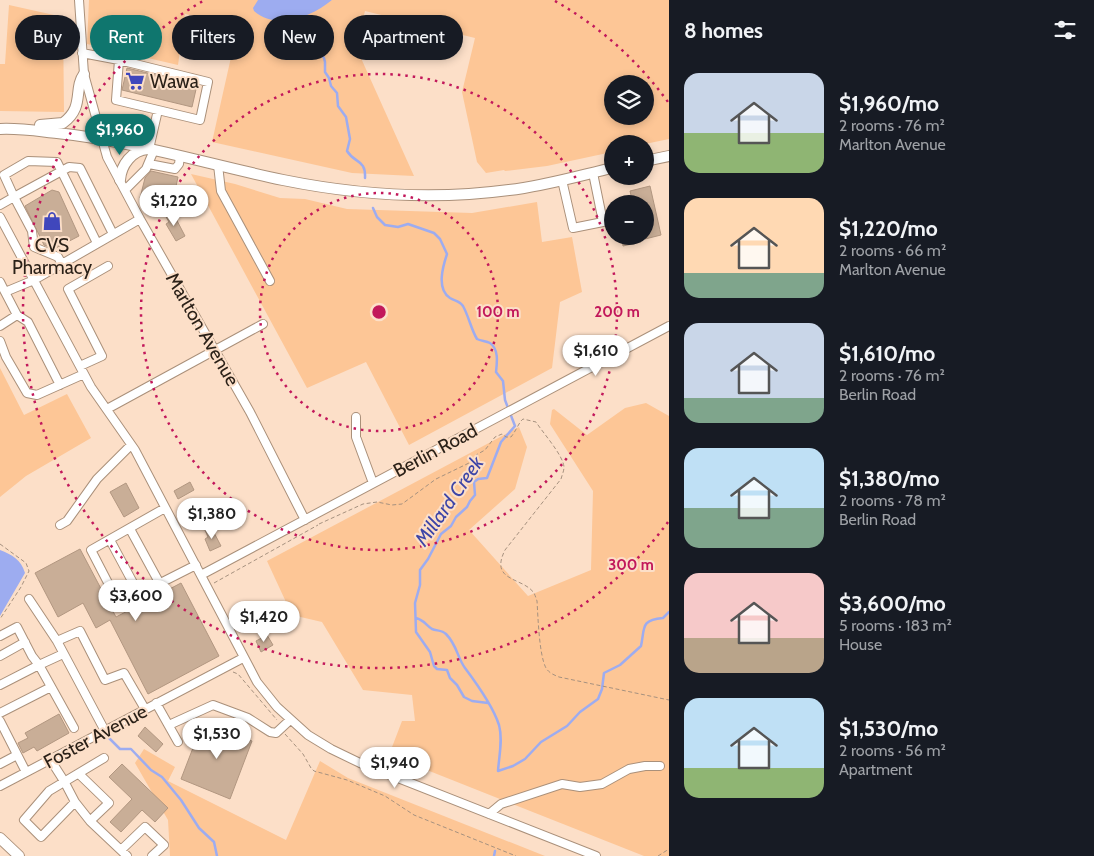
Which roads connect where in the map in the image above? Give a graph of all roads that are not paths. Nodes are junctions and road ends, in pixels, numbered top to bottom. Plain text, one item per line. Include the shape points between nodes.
1 (79, 0) edge
2 (82, 53) junction
3 (90, 55) edge
4 (119, 60) joint
5 (84, 74) junction
6 (158, 110) junction
7 (0, 129) edge
8 (22, 129) junction
9 (102, 139) junction
10 (152, 150) junction
11 (180, 156) junction
12 (669, 156) edge
13 (654, 159) edge
14 (149, 164) junction
15 (218, 165) junction
16 (604, 170) edge
17 (61, 171) junction
18 (593, 173) junction
19 (120, 180) junction
20 (562, 180) junction
21 (125, 190) junction
22 (14, 197) junction
23 (0, 205) edge
24 (0, 217) edge
25 (140, 219) junction
26 (113, 234) junction
27 (97, 243) junction
28 (62, 264) junction
29 (108, 266) dead end
30 (34, 280) junction
31 (270, 281) dead end
32 (0, 282) edge
33 (5, 292) junction
34 (18, 315) junction
35 (263, 324) dead end
36 (0, 326) edge
37 (669, 326) edge
38 (0, 341) edge
39 (216, 350) junction
40 (80, 366) junction
41 (84, 374) junction
42 (60, 385) junction
43 (107, 409) junction
44 (356, 417) dead end
45 (131, 445) junction
46 (373, 483) junction
47 (165, 508) junction
48 (305, 520) junction
49 (60, 525) dead end
50 (130, 528) junction
51 (110, 540) junction
52 (196, 566) junction
53 (201, 575) junction
54 (160, 584) junction
55 (139, 594) junction
56 (27, 595) road end
57 (0, 636) edge
58 (25, 642) junction
59 (57, 642) junction
60 (63, 654) junction
61 (0, 656) edge
62 (243, 658) junction
63 (39, 665) junction
64 (0, 685) edge
65 (51, 687) junction
66 (156, 703) junction
67 (146, 709) junction
68 (0, 713) edge
69 (290, 720) junction
70 (0, 721) edge
71 (169, 725) junction
72 (74, 728) dead end
73 (105, 731) junction
74 (178, 742) dead end
75 (17, 755) junction
76 (104, 758) dead end
77 (50, 759) junction
78 (0, 764) edge
79 (660, 766) dead end
80 (26, 772) junction
81 (79, 774) junction
82 (64, 781) junction
83 (0, 786) edge
84 (75, 802) junction
85 (489, 814) junction
86 (90, 821) junction
87 (0, 838) edge
88 (124, 853) edge
89 (19, 856) edge
90 (152, 856) edge
91 (596, 856) edge

1 - 2 street, Marlton Avenue
2 - 3 street
2 - 5 street, Marlton Avenue
4 - 6 street via 116,100
4 - 6 street via 208,82 200,120
5 - 8 main road via 78,102 66,121
5 - 9 street, Marlton Avenue
6 - 10 street
7 - 8 main road
8 - 9 main road
9 - 10 main road
9 - 19 street, Marlton Avenue via 107,157
10 - 11 main road
10 - 14 street
10 - 19 main road via 144,149 124,163
11 - 14 street via 175,169
11 - 15 main road
12 - 13 main road
14 - 21 street
15 - 20 main road via 284,180 375,193 464,195
15 - 31 street via 221,191
16 - 18 main road
17 - 22 street
17 - 22 street via 57,162 28,161 4,175
17 - 26 street via 69,167 80,168
17 - 27 street
18 - 20 main road
18 - 20 street via 603,222 572,228
19 - 21 street, Marlton Avenue
21 - 25 street, Marlton Avenue
22 - 23 street
22 - 28 street via 32,231 34,247 58,257
24 - 30 street
25 - 26 street
25 - 39 street, Marlton Avenue
26 - 27 street
27 - 28 street
28 - 30 street
29 - 40 street via 68,289 102,356
30 - 33 street
30 - 40 street
32 - 33 street
33 - 34 street
34 - 36 street
34 - 42 street via 28,322
35 - 39 street
37 - 46 street, Berlin Road
38 - 42 street via 27,392 37,395
39 - 43 street
39 - 48 street, Marlton Avenue
40 - 41 street
41 - 42 street
41 - 43 street
43 - 45 street
44 - 46 street via 356,437
45 - 47 street
45 - 49 street via 97,479 67,521
46 - 48 street, Berlin Road
47 - 50 street
47 - 52 street
48 - 53 street, Berlin Road
50 - 51 street
50 - 54 street
51 - 55 street
51 - 55 street via 91,550 119,604
52 - 53 street
52 - 54 street
53 - 62 street
54 - 55 street
56 - 59 street
57 - 58 street via 17,627
58 - 61 street
58 - 63 street
59 - 60 street
59 - 67 street via 80,631 105,680 124,672
60 - 63 street
60 - 73 street
62 - 66 street, Foster Avenue
62 - 69 street via 257,682
63 - 64 street
63 - 65 street
65 - 68 street
65 - 72 street
66 - 67 street, Foster Avenue
66 - 71 street
67 - 73 street, Foster Avenue
69 - 71 street via 276,733 270,732 248,718 213,705
69 - 85 street via 331,750
70 - 75 street
71 - 74 street
73 - 77 street, Foster Avenue
75 - 78 street
75 - 80 street
76 - 81 street
77 - 80 street, Foster Avenue
77 - 82 street
79 - 85 street via 629,769 602,784 580,787 562,784 501,804
80 - 83 street, Foster Avenue
81 - 82 street
81 - 86 street via 108,803
82 - 84 street
82 - 84 street via 49,791 24,820 41,838
84 - 86 street
85 - 91 street
86 - 88 street
87 - 89 main road
88 - 90 street via 145,827 164,845

